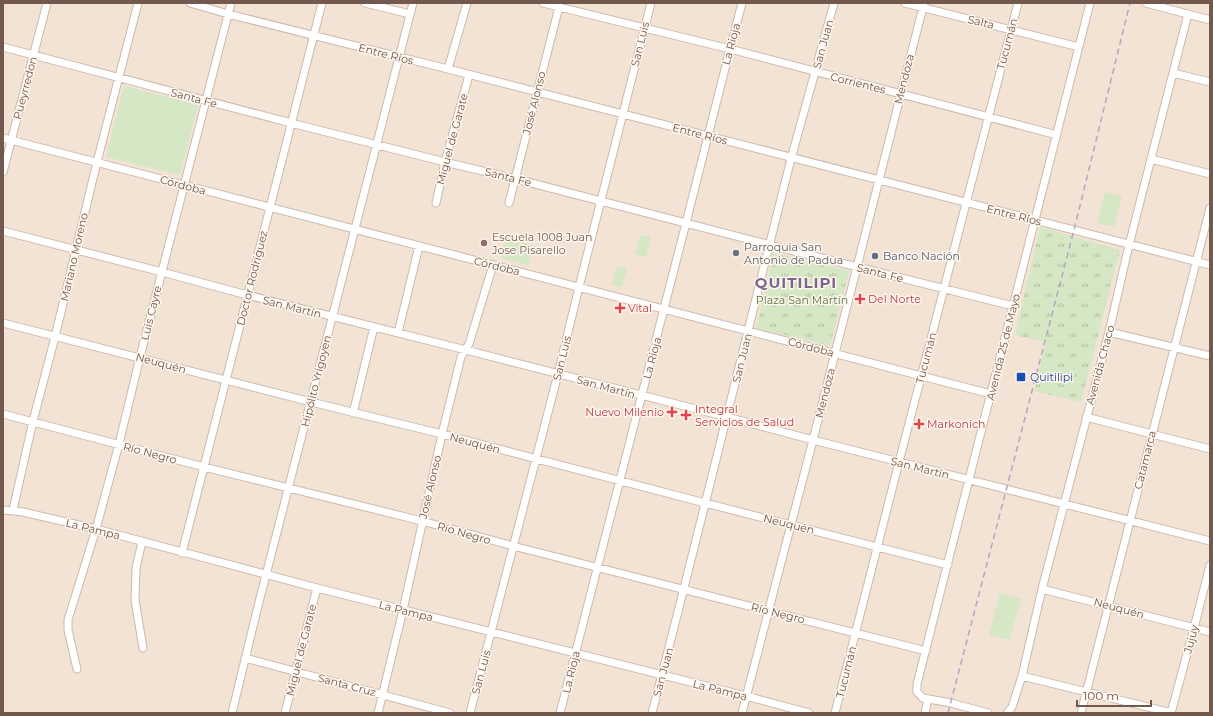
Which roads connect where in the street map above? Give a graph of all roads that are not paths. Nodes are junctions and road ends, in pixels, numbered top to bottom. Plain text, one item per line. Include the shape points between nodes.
1 (47, 3) edge
2 (138, 3) edge
3 (190, 3) edge
4 (231, 3) edge
5 (322, 3) edge
6 (365, 3) edge
7 (413, 3) edge
8 (467, 3) edge
9 (543, 3) edge
10 (650, 3) edge
11 (742, 3) edge
12 (834, 3) edge
13 (905, 3) edge
14 (1018, 3) edge
15 (1090, 3) edge
16 (1146, 3) edge
17 (559, 5) edge
18 (923, 5) edge
19 (1168, 6) edge
20 (228, 14) junction
21 (410, 14) junction
22 (1188, 14) junction
23 (1210, 20) edge
24 (644, 28) junction
25 (1011, 30) junction
26 (314, 35) junction
27 (1079, 47) junction
28 (3, 48) edge
29 (730, 49) junction
30 (34, 55) junction
31 (400, 58) junction
32 (448, 69) junction
33 (815, 72) junction
34 (1173, 73) junction
35 (469, 75) junction
36 (119, 77) junction
37 (1210, 82) edge
38 (537, 92) junction
39 (900, 94) junction
40 (206, 101) junction
41 (623, 114) junction
42 (988, 117) junction
43 (291, 123) junction
44 (1057, 135) junction
45 (708, 136) junction
46 (3, 138) edge
47 (11, 140) junction
48 (376, 145) junction
49 (792, 158) junction
50 (1151, 159) junction
51 (97, 162) junction
52 (445, 162) junction
53 (3, 172) edge
54 (1210, 174) edge
55 (516, 179) junction
56 (879, 180) junction
57 (184, 185) junction
58 (601, 202) junction
59 (966, 202) junction
60 (436, 203) dead end
61 (509, 203) dead end
62 (269, 208) junction
63 (1210, 208) edge
64 (1035, 220) junction
65 (686, 223) junction
66 (354, 230) junction
67 (3, 231) edge
68 (770, 245) junction
69 (1129, 245) junction
70 (419, 246) junction
71 (76, 250) junction
72 (1196, 262) junction
73 (493, 265) junction
74 (1210, 266) edge
75 (857, 267) junction
76 (162, 272) junction
77 (579, 287) junction
78 (944, 289) junction
79 (247, 296) junction
80 (1013, 306) junction
81 (664, 310) junction
82 (332, 317) junction
83 (3, 322) edge
84 (374, 327) junction
85 (748, 331) junction
86 (1109, 332) junction
87 (398, 333) junction
88 (55, 337) junction
89 (1175, 348) junction
90 (466, 350) junction
91 (835, 354) junction
92 (1210, 356) edge
93 (140, 358) junction
94 (558, 374) junction
95 (921, 376) junction
96 (226, 381) junction
97 (991, 394) junction
98 (642, 396) junction
99 (311, 402) junction
100 (353, 412) junction
101 (3, 414) edge
102 (727, 417) junction
103 (1086, 417) junction
104 (32, 421) junction
105 (442, 434) junction
106 (1152, 434) junction
107 (813, 440) junction
108 (119, 444) junction
109 (1210, 449) edge
110 (536, 459) junction
111 (899, 462) junction
112 (204, 467) junction
113 (620, 480) junction
114 (969, 480) junction
115 (289, 489) junction
116 (705, 503) junction
117 (1064, 504) junction
118 (3, 510) edge
119 (13, 510) junction
120 (422, 521) junction
121 (1130, 521) junction
122 (791, 525) junction
123 (96, 529) junction
124 (1210, 541) edge
125 (142, 542) junction
126 (513, 546) junction
127 (877, 547) junction
128 (182, 553) junction
129 (948, 565) junction
130 (1210, 566) edge
131 (598, 567) junction
132 (267, 574) junction
133 (317, 588) junction
134 (684, 589) junction
135 (1042, 589) junction
136 (1109, 606) junction
137 (403, 610) junction
138 (768, 611) junction
139 (1194, 628) junction
140 (491, 632) junction
141 (1210, 632) edge
142 (856, 633) junction
143 (143, 648) dead end
144 (926, 651) junction
145 (576, 653) junction
146 (245, 658) junction
147 (77, 669) dead end
148 (296, 671) junction
149 (662, 675) junction
150 (1022, 676) junction
151 (1087, 692) junction
152 (382, 695) junction
153 (746, 696) junction
154 (928, 699) junction
155 (232, 713) edge
156 (285, 713) edge
157 (378, 713) edge
158 (450, 713) edge
159 (470, 713) edge
160 (560, 713) edge
161 (652, 713) edge
162 (742, 713) edge
163 (809, 713) edge
164 (835, 713) edge
165 (925, 713) edge
166 (988, 713) edge
167 (1007, 713) edge
168 (1081, 713) edge
169 (1172, 713) edge

1 - 30 street, Pueyrredon
2 - 36 street, Mariano Moreno
3 - 20 street, Entre Ríos
4 - 20 street, Luis Cayre
5 - 26 street, Doctor Rodríguez
6 - 21 street
7 - 21 street, Hipólito Yrigoyen
8 - 32 street
9 - 17 street, Corrientes
10 - 24 street, San Luis
11 - 29 street, La Rioja
12 - 33 street, San Juan
13 - 18 street, Salta
14 - 25 street, Tucumán
15 - 27 street, Avenida 25 de Mayo
16 - 19 street
17 - 24 street, Corrientes
17 - 38 street, José Alonso
18 - 25 street, Salta
18 - 39 street, Mendoza
19 - 22 street
20 - 26 street, Entre Ríos
20 - 40 street, Luis Cayre
21 - 31 street, Hipólito Yrigoyen
22 - 23 street
22 - 34 street, Avenida Chaco
24 - 29 street, Corrientes
24 - 41 street, San Luis
25 - 27 street, Salta
25 - 42 street, Tucumán
26 - 31 street, Entre Ríos
26 - 43 street, Doctor Rodríguez
27 - 44 street, Avenida 25 de Mayo
28 - 30 street, Santa Fe
29 - 33 street, Corrientes
29 - 45 street, La Rioja
30 - 36 street, Santa Fe
30 - 47 street, Pueyrredon
31 - 32 street, Entre Ríos
31 - 48 street, Hipólito Yrigoyen
32 - 35 street, Entre Ríos
33 - 39 street, Corrientes
33 - 49 street, San Juan
34 - 37 street
34 - 50 street, Avenida Chaco
35 - 38 street, Entre Ríos
35 - 52 street, Miguel de Garate
36 - 40 street, Santa Fe
36 - 51 street, Mariano Moreno
38 - 41 street, Entre Ríos
38 - 55 street, José Alonso
39 - 42 street, Corrientes
39 - 56 street, Mendoza
40 - 43 street, Santa Fe
40 - 57 street, Luis Cayre
41 - 45 street, Entre Ríos
41 - 58 street, San Luis
42 - 44 street, Corrientes
42 - 59 street, Tucumán
43 - 48 street, Santa Fe
43 - 62 street, Doctor Rodríguez
44 - 64 street, Avenida 25 de Mayo
45 - 49 street, Entre Ríos
45 - 65 street, La Rioja
46 - 47 street, Córdoba
47 - 51 street, Córdoba
47 - 53 street, Pueyrredon
48 - 52 street, Santa Fe
48 - 66 street, Hipólito Yrigoyen
49 - 56 street, Entre Ríos
49 - 68 street, San Juan
50 - 54 street
50 - 69 street, Avenida Chaco
51 - 57 street, Córdoba
51 - 71 street, Mariano Moreno
52 - 55 street, Santa Fe
52 - 60 street, Miguel de Garate
55 - 58 street, Santa Fe
55 - 61 street, José Alonso
56 - 59 street, Entre Ríos
56 - 75 street, Mendoza
57 - 62 street, Córdoba
57 - 76 street, Luis Cayre
58 - 65 street, Santa Fe
58 - 77 street, San Luis
59 - 64 street, Entre Ríos
59 - 78 street, Tucumán
62 - 66 street, Córdoba
62 - 79 street, Doctor Rodríguez
63 - 72 street, Catamarca
64 - 69 street, Entre Ríos
64 - 80 street, Avenida 25 de Mayo
65 - 68 street, Santa Fe
65 - 81 street, La Rioja
66 - 70 street, Córdoba
66 - 82 street, Hipólito Yrigoyen
67 - 71 street, San Martín
68 - 75 street, Santa Fe
68 - 85 street, San Juan
69 - 72 street, Entre Ríos
69 - 86 street, Avenida Chaco
70 - 73 street, Córdoba
70 - 87 street
71 - 76 street, San Martín
71 - 88 street, Mariano Moreno
72 - 74 street, Entre Ríos
72 - 89 street, Catamarca
73 - 77 street, Córdoba
73 - 90 street, José Alonso
75 - 78 street, Santa Fe
75 - 91 street, Mendoza
76 - 79 street, San Martín
76 - 93 street, Luis Cayre
77 - 81 street, Córdoba
77 - 94 street, San Luis
78 - 80 street, Santa Fe
78 - 95 street, Tucumán
79 - 82 street, San Martín
79 - 96 street, Doctor Rodríguez
80 - 97 street, Avenida 25 de Mayo
81 - 85 street, Córdoba
81 - 98 street, La Rioja
82 - 84 street, San Martín
82 - 99 street, Hipólito Yrigoyen
83 - 88 street, Neuquén
84 - 87 street, San Martín
84 - 100 street
85 - 91 street, Córdoba
85 - 102 street, San Juan
86 - 89 street
86 - 103 street, Avenida Chaco
87 - 90 street, San Martín
88 - 93 street, Neuquén
88 - 104 street, Mariano Moreno
89 - 92 street
89 - 106 street, Catamarca
90 - 94 street, San Martín
90 - 105 street, José Alonso via 461,357
91 - 95 street, Córdoba
91 - 107 street, Mendoza
93 - 96 street, Neuquén
93 - 108 street, Luis Cayre
94 - 98 street, San Martín
94 - 110 street, San Luis
95 - 97 street, Córdoba
95 - 111 street, Tucumán
96 - 99 street, Neuquén
96 - 112 street, Doctor Rodríguez
97 - 114 street, Avenida 25 de Mayo
98 - 102 street, San Martín
98 - 113 street, La Rioja
99 - 100 street, Neuquén
99 - 115 street, Hipólito Yrigoyen
100 - 105 street, Neuquén
101 - 104 street, Río Negro
102 - 107 street, San Martín
102 - 116 street, San Juan
103 - 106 street
103 - 117 street, Avenida Chaco
104 - 108 street, Río Negro
104 - 119 street, Mariano Moreno
105 - 110 street, Neuquén
105 - 120 street, José Alonso
106 - 109 street
106 - 121 street, Catamarca
107 - 111 street, San Martín
107 - 122 street, Mendoza
108 - 112 street, Río Negro
108 - 123 street, Luis Cayre
110 - 113 street, Neuquén
110 - 126 street, San Luis
111 - 114 street, San Martín
111 - 127 street, Tucumán
112 - 115 street, Río Negro
112 - 128 street, Doctor Rodríguez
113 - 116 street, Neuquén
113 - 131 street, La Rioja
114 - 117 street, San Martín
114 - 129 street, Avenida 25 de Mayo
115 - 120 street, Río Negro
115 - 132 street, Hipólito Yrigoyen
116 - 122 street, Neuquén
116 - 134 street, San Juan
117 - 121 street, San Martín
117 - 135 street, Avenida Chaco
118 - 119 street, La Pampa
119 - 123 street, La Pampa
120 - 126 street, Río Negro
120 - 137 street, José Alonso
121 - 124 street, San Martín
121 - 136 street, Catamarca
122 - 127 street, Neuquén
122 - 138 street, Mendoza
123 - 125 street, La Pampa
123 - 147 street, Luis Cayre via 68,620
125 - 128 street, La Pampa
125 - 143 street via 136,568 134,600
126 - 131 street, Río Negro
126 - 140 street, San Luis
127 - 129 street, Neuquén
127 - 142 street, Tucumán
128 - 132 street, La Pampa
129 - 144 street, Avenida 25 de Mayo
130 - 139 street, Jujuy
131 - 134 street, Río Negro
131 - 145 street, La Rioja
132 - 133 street, La Pampa
132 - 146 street, Hipólito Yrigoyen
133 - 137 street, La Pampa
133 - 148 street, Miguel de Garate
134 - 138 street, Río Negro
134 - 149 street, San Juan
135 - 136 street, Neuquén
135 - 150 street, Avenida Chaco
136 - 139 street, Neuquén
136 - 151 street, Catamarca
137 - 140 street, La Pampa
137 - 152 street, José Alonso
138 - 142 street, Río Negro
138 - 153 street, Mendoza
139 - 141 street, Neuquén
139 - 169 street, Jujuy
140 - 145 street, La Pampa
140 - 159 street, San Luis
142 - 144 street, Río Negro
142 - 164 street, Tucumán
144 - 154 street, Avenida 25 de Mayo via 917,684 918,692 923,698
145 - 149 street, La Pampa
145 - 160 street, La Rioja
146 - 148 street, Santa Cruz
146 - 155 street, Hipólito Yrigoyen
148 - 152 street, Santa Cruz
148 - 156 street, Miguel de Garate
149 - 153 street, La Pampa
149 - 161 street, San Juan
150 - 151 street
150 - 167 street, Avenida Chaco via 1012,707
151 - 168 street, Catamarca
151 - 169 street
152 - 157 street, José Alonso
152 - 158 street, Santa Cruz
153 - 162 street, Mendoza
153 - 163 street, La Pampa
154 - 165 street
154 - 166 street

